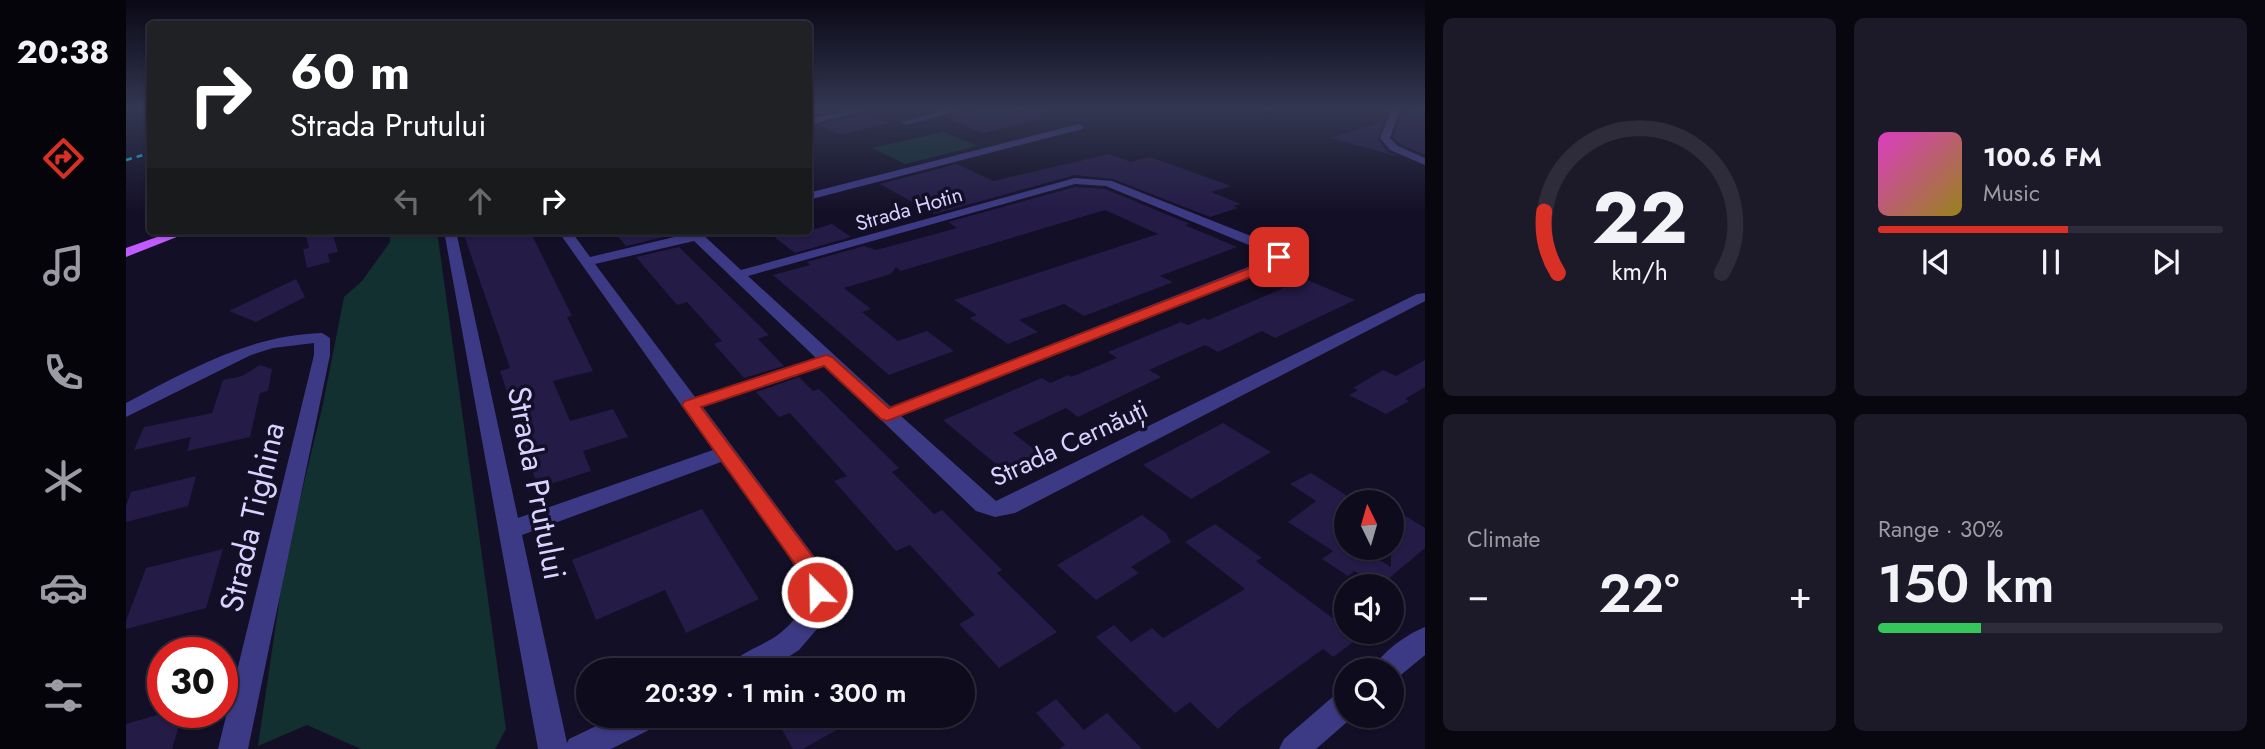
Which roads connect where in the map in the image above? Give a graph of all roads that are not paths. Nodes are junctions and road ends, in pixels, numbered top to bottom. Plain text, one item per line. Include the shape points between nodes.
1 (1014, 144) edge
2 (1392, 144) edge
3 (1425, 162) edge
4 (812, 196) edge
5 (175, 235) edge
6 (451, 235) edge
7 (567, 235) edge
8 (686, 235) edge
9 (695, 235) edge
10 (126, 253) edge
11 (587, 262) junction
12 (737, 275) junction
13 (1422, 296) dead end
14 (826, 360) junction
15 (691, 405) junction
16 (126, 411) edge
17 (887, 415) junction
18 (726, 453) junction
19 (510, 530) junction
20 (1424, 642) edge
21 (766, 658) edge
22 (1402, 658) edge
23 (1334, 714) edge
24 (623, 728) edge
25 (233, 749) edge
26 (553, 749) edge
27 (579, 749) edge
28 (1294, 749) edge

1 - 4 street
2 - 3 street
5 - 10 main road
6 - 19 street, Strada Prutului
7 - 11 street
8 - 11 street
9 - 12 street, Strada Cernăuți
11 - 15 street
12 - 14 street, Strada Cernăuți
12 - 17 street, Strada Hotin via 1091,180 1248,240 1279,257 1276,262
13 - 17 street, Strada Cernăuți via 1007,507 984,505
14 - 15 street
14 - 17 street, Strada Cernăuți
15 - 18 street
16 - 25 street, Strada Tighina via 250,350 282,340 322,338 322,355
18 - 19 street
18 - 21 street via 809,567 817,592 813,612 798,635
19 - 26 street, Strada Prutului
20 - 22 street
23 - 28 street
24 - 27 street

